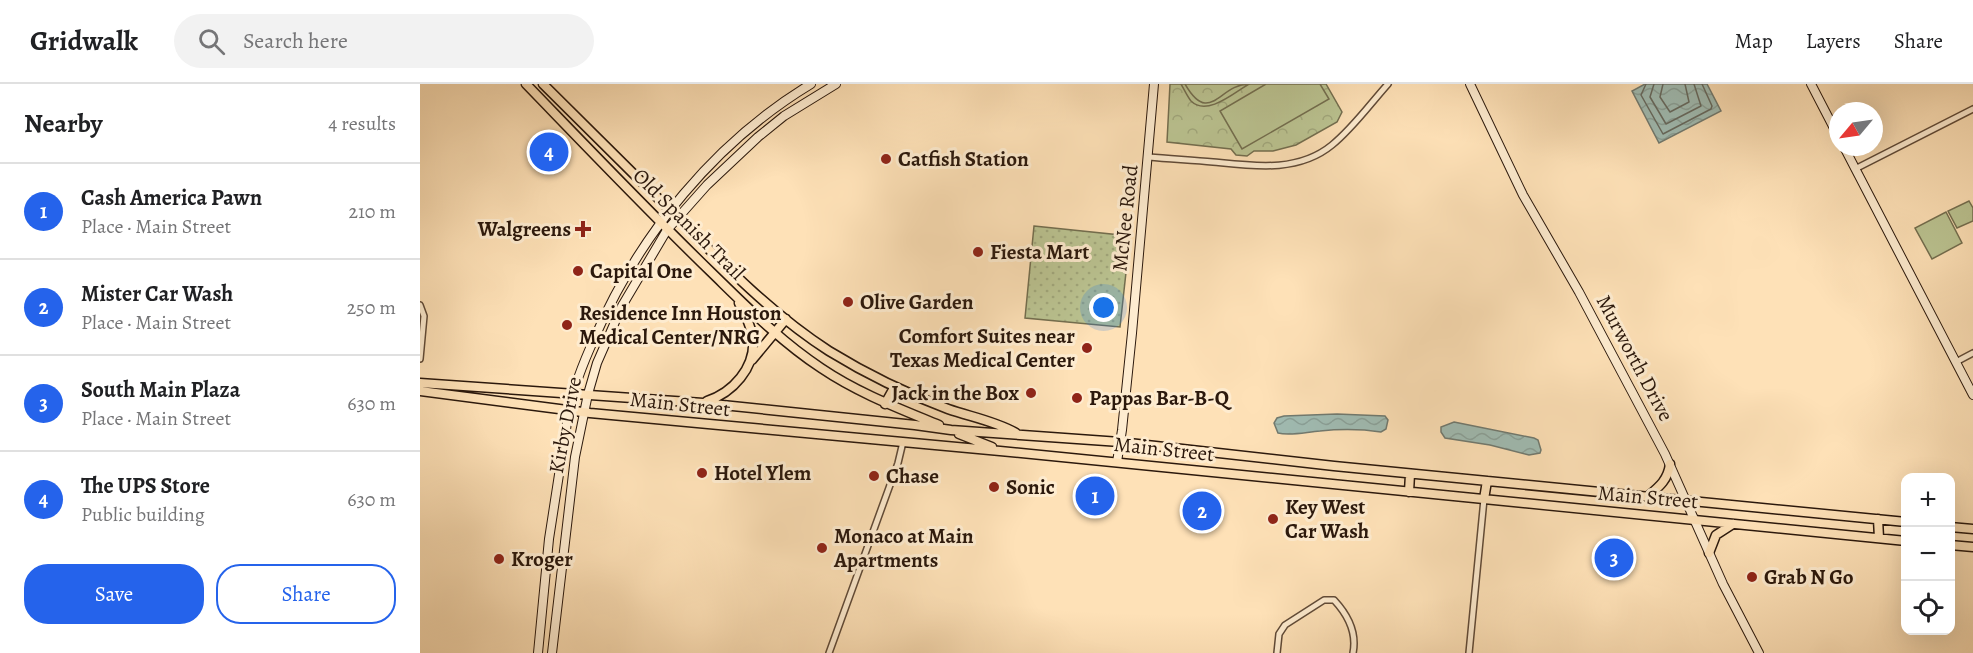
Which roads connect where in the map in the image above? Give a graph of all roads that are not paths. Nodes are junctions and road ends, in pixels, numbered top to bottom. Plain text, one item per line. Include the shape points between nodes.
1 (526, 84) edge
2 (543, 84) edge
3 (811, 84) edge
4 (836, 84) edge
5 (1154, 84) edge
6 (1388, 84) edge
7 (1470, 84) edge
8 (1811, 84) edge
9 (824, 87) edge
10 (560, 101) junction
11 (1973, 109) edge
12 (552, 111) junction
13 (1829, 119) edge
14 (1848, 156) edge
15 (1149, 157) junction
16 (618, 159) junction
17 (608, 169) junction
18 (1855, 169) junction
19 (670, 210) junction
20 (677, 218) junction
21 (660, 222) junction
22 (667, 230) junction
23 (735, 295) junction
24 (420, 305) edge
25 (608, 308) junction
26 (618, 314) junction
27 (786, 319) junction
28 (776, 332) junction
29 (1973, 353) edge
30 (420, 359) edge
31 (1956, 362) junction
32 (748, 365) junction
33 (420, 383) edge
34 (894, 388) junction
35 (420, 391) edge
36 (572, 393) junction
37 (588, 394) junction
38 (1973, 395) edge
39 (703, 403) junction
40 (885, 404) junction
41 (569, 410) junction
42 (584, 412) junction
43 (904, 424) junction
44 (951, 430) junction
45 (1019, 435) junction
46 (903, 442) junction
47 (1120, 442) junction
48 (1000, 451) junction
49 (1117, 462) junction
50 (1670, 464) junction
51 (1334, 466) junction
52 (1410, 474) junction
53 (1487, 481) junction
54 (1332, 484) junction
55 (1409, 492) junction
56 (1647, 497) junction
57 (1484, 499) junction
58 (1686, 501) junction
59 (1878, 519) junction
60 (1695, 520) junction
61 (1901, 522) edge
62 (1733, 524) junction
63 (1955, 527) edge
64 (1973, 529) edge
65 (1879, 538) junction
66 (549, 539) junction
67 (566, 541) junction
68 (1901, 541) edge
69 (1955, 545) edge
70 (1973, 547) edge
71 (1709, 553) junction
72 (538, 653) edge
73 (552, 653) edge
74 (829, 653) edge
75 (1277, 653) edge
76 (1353, 653) edge
77 (1469, 653) edge
78 (1759, 653) edge

1 - 12 main road, Old Spanish Trail
2 - 10 main road, Old Spanish Trail
3 - 19 main road, Kirby Drive via 770,110 710,165
4 - 9 main road, Kirby Drive
5 - 15 main road, McNee Road
6 - 15 street via 1330,146 1296,162 1240,165
7 - 50 main road, Murworth Drive via 1528,204 1580,292
8 - 13 main road
9 - 20 main road, Kirby Drive via 758,137
10 - 12 main road
10 - 16 main road, Old Spanish Trail
11 - 18 street
12 - 17 main road, Old Spanish Trail
14 - 18 main road
15 - 47 main road, McNee Road
16 - 17 main road
16 - 19 main road, Old Spanish Trail
17 - 21 main road, Old Spanish Trail
18 - 31 main road
19 - 20 main road, Old Spanish Trail
19 - 21 main road, Kirby Drive
20 - 22 main road, Kirby Drive
20 - 27 main road, Old Spanish Trail
21 - 22 main road, Old Spanish Trail
21 - 25 main road, Kirby Drive
22 - 23 main road, Old Spanish Trail
22 - 26 main road, Kirby Drive
23 - 28 main road, Old Spanish Trail
23 - 32 main road via 753,340
24 - 30 street via 424,316
25 - 26 main road
25 - 36 main road, Kirby Drive
26 - 37 main road, Kirby Drive
27 - 28 main road
27 - 34 main road, Old Spanish Trail
28 - 32 main road
28 - 40 main road, Old Spanish Trail via 818,366
29 - 31 street
31 - 38 main road
32 - 39 main road via 731,390
33 - 36 main road, Main Street
34 - 40 main road
34 - 45 main road, Old Spanish Trail via 1002,425
35 - 41 main road, Main Street
36 - 37 main road, Main Street
36 - 41 main road, Kirby Drive
37 - 39 main road, Main Street
37 - 42 main road, Kirby Drive
39 - 43 main road, Main Street
40 - 44 main road, Old Spanish Trail
41 - 42 main road, Main Street
41 - 66 main road, Kirby Drive
42 - 46 main road, Main Street
42 - 67 main road, Kirby Drive
43 - 44 main road, Main Street
43 - 46 main road
44 - 45 main road, Main Street
44 - 48 main road, Old Spanish Trail
45 - 47 main road, Main Street
46 - 48 main road, Main Street
46 - 74 street
47 - 49 main road, McNee Road
47 - 51 main road, Main Street
48 - 49 main road, Main Street
49 - 54 main road, Main Street
50 - 56 main road via 1665,481
50 - 58 main road, Murworth Drive
51 - 52 main road, Main Street
51 - 54 main road
52 - 53 main road, Main Street
52 - 55 main road
53 - 56 main road, Main Street
53 - 57 main road
54 - 55 main road, Main Street
55 - 57 main road, Main Street
56 - 58 main road, Main Street
57 - 60 main road, Main Street
57 - 77 street
58 - 59 main road, Main Street
58 - 60 main road, Murworth Drive
59 - 61 main road, Main Street
59 - 65 main road
60 - 62 main road, Main Street
60 - 71 main road, Murworth Drive
62 - 65 main road, Main Street
62 - 71 main road via 1716,535
63 - 64 main road
65 - 68 main road, Main Street
66 - 67 main road
66 - 72 main road, Kirby Drive
67 - 73 main road, Kirby Drive
69 - 70 main road
71 - 78 main road, Murworth Drive
75 - 76 street via 1279,634 1285,625 1324,600 1334,600 1354,631

